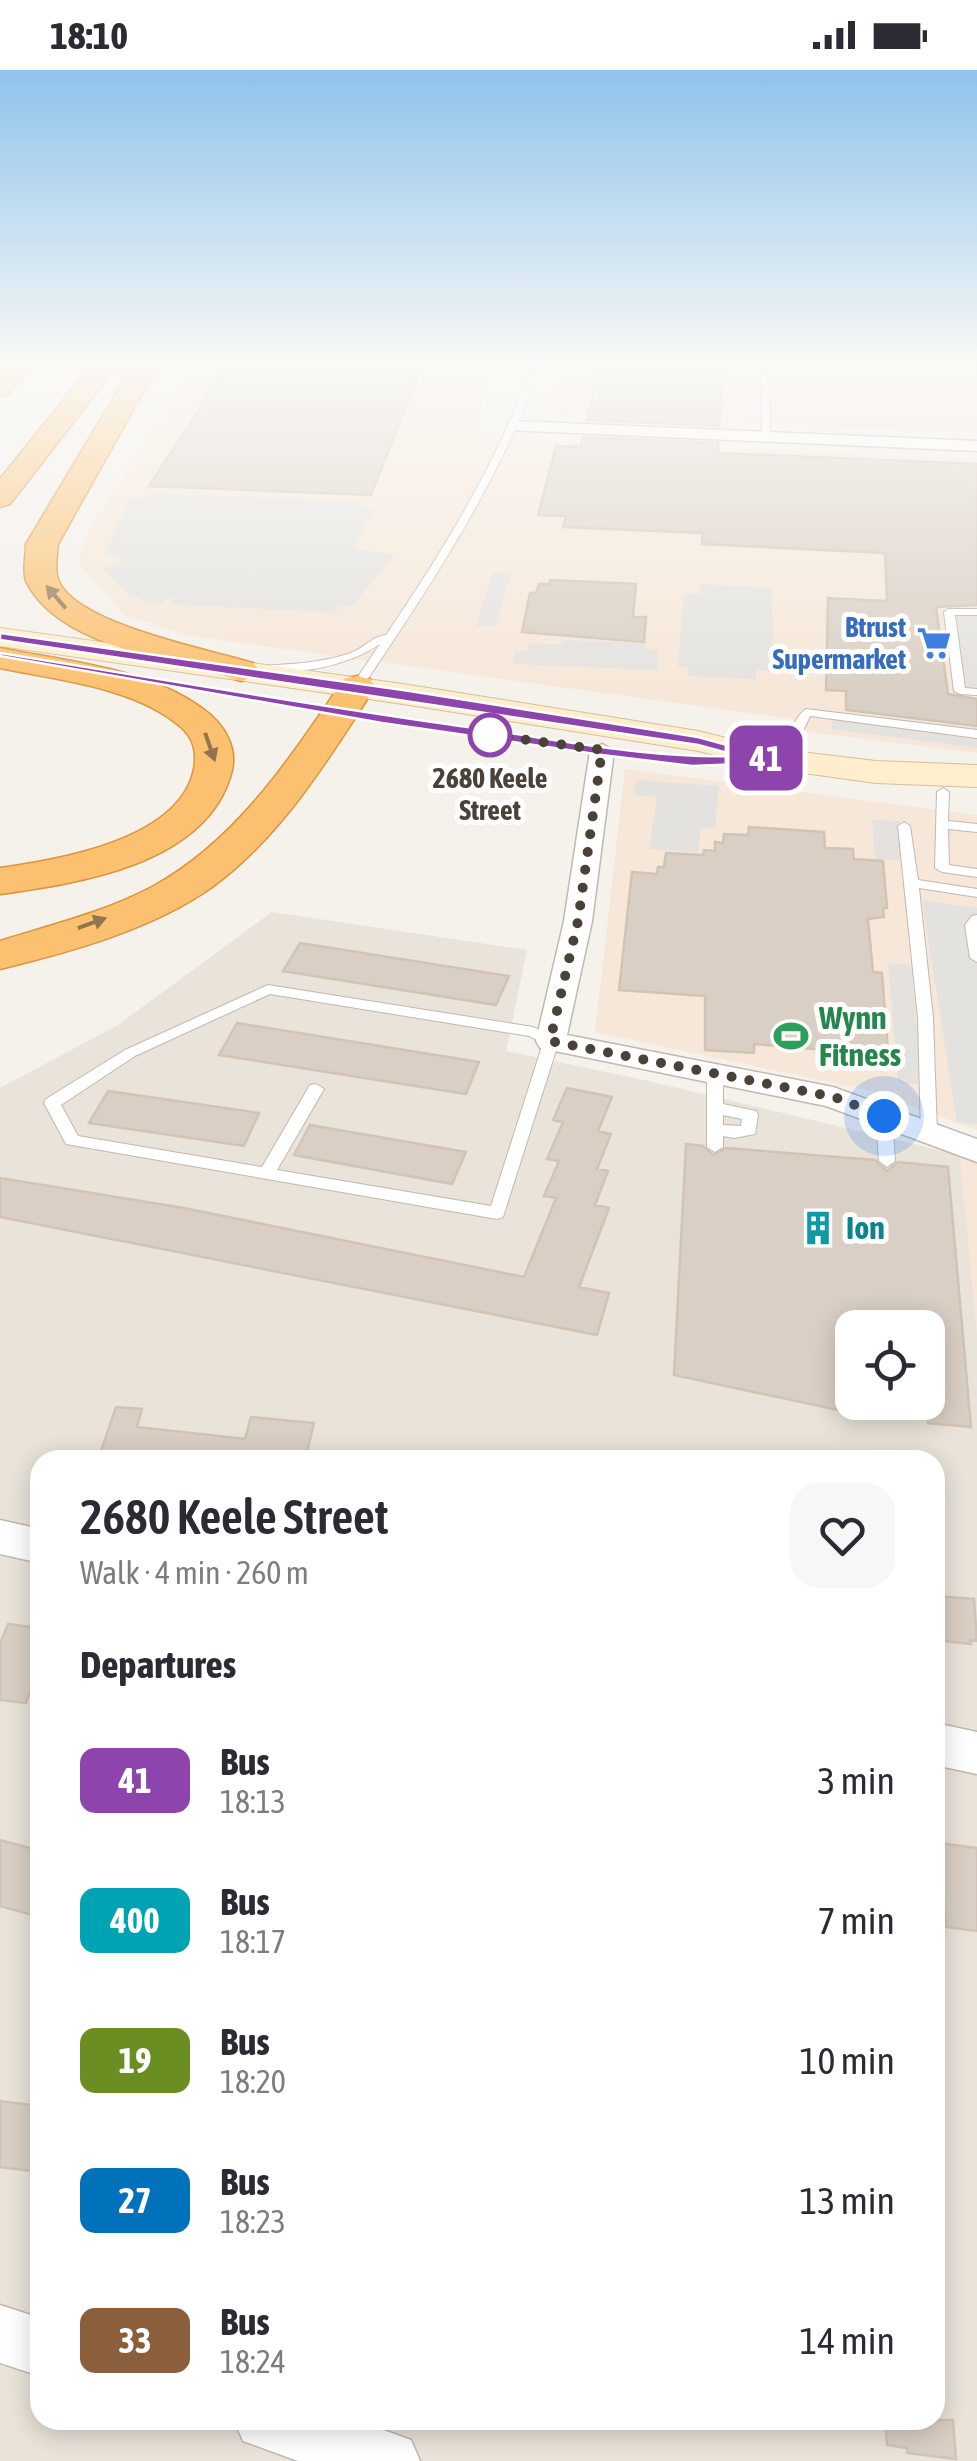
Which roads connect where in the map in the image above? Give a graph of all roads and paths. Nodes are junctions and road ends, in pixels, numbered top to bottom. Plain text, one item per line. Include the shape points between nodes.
1 (19, 474) edge
2 (83, 474) edge
3 (493, 474) edge
4 (0, 498) edge
5 (977, 612) edge
6 (388, 635) junction
7 (0, 637) edge
8 (0, 657) edge
9 (241, 670) junction
10 (977, 692) edge
11 (348, 700) junction
12 (977, 734) edge
13 (602, 750) junction
14 (779, 760) junction
15 (876, 772) junction
16 (977, 776) edge
17 (954, 804) edge
18 (904, 826) dead end
19 (977, 828) edge
20 (977, 873) edge
21 (0, 882) edge
22 (911, 883) junction
23 (977, 893) edge
24 (977, 919) edge
25 (0, 956) edge
26 (977, 958) edge
27 (550, 1041) junction
28 (715, 1074) junction
29 (316, 1089) dead end
30 (715, 1108) junction
31 (884, 1116) junction
32 (929, 1134) junction
33 (977, 1151) edge
34 (886, 1161) dead end
35 (267, 1173) junction
36 (0, 1537) edge
37 (30, 1544) edge
38 (945, 1746) edge
39 (977, 1753) edge
40 (0, 2334) edge
41 (30, 2344) edge
42 (295, 2430) edge
43 (390, 2461) edge

1 - 4 highway
9 -> 2 highway via 96,628 60,604 41,580 42,544
3 - 6 lane
5 - 10 lane via 949,612 960,691
6 - 9 lane via 358,654 318,665
6 - 11 lane
7 - 9 main road
8 - 11 main road
8 -> 21 highway via 114,683 174,708 207,733 216,760 207,790 156,838 58,872
9 - 11 main road
11 - 13 main road
11 - 14 main road via 698,741
25 -> 11 highway via 167,896 217,863
12 - 14 lane via 806,712
13 - 14 main road via 692,762
13 - 27 street via 578,921
14 - 15 main road
15 - 16 main road
15 - 17 main road
17 - 19 lane
17 - 20 lane via 942,868
18 - 22 lane
22 - 23 lane
22 - 32 lane
24 - 26 lane
27 - 28 street
27 - 35 lane via 497,1213
27 - 35 lane via 532,1032 268,989 130,1053 52,1103 72,1140
28 - 30 lane
28 - 31 street via 834,1097
29 - 35 lane
30 - 30 lane via 750,1115 749,1130 715,1138
31 - 32 street
31 - 34 lane
32 - 33 street
36 - 37 street
38 - 39 street
40 - 41 street
42 - 43 street

